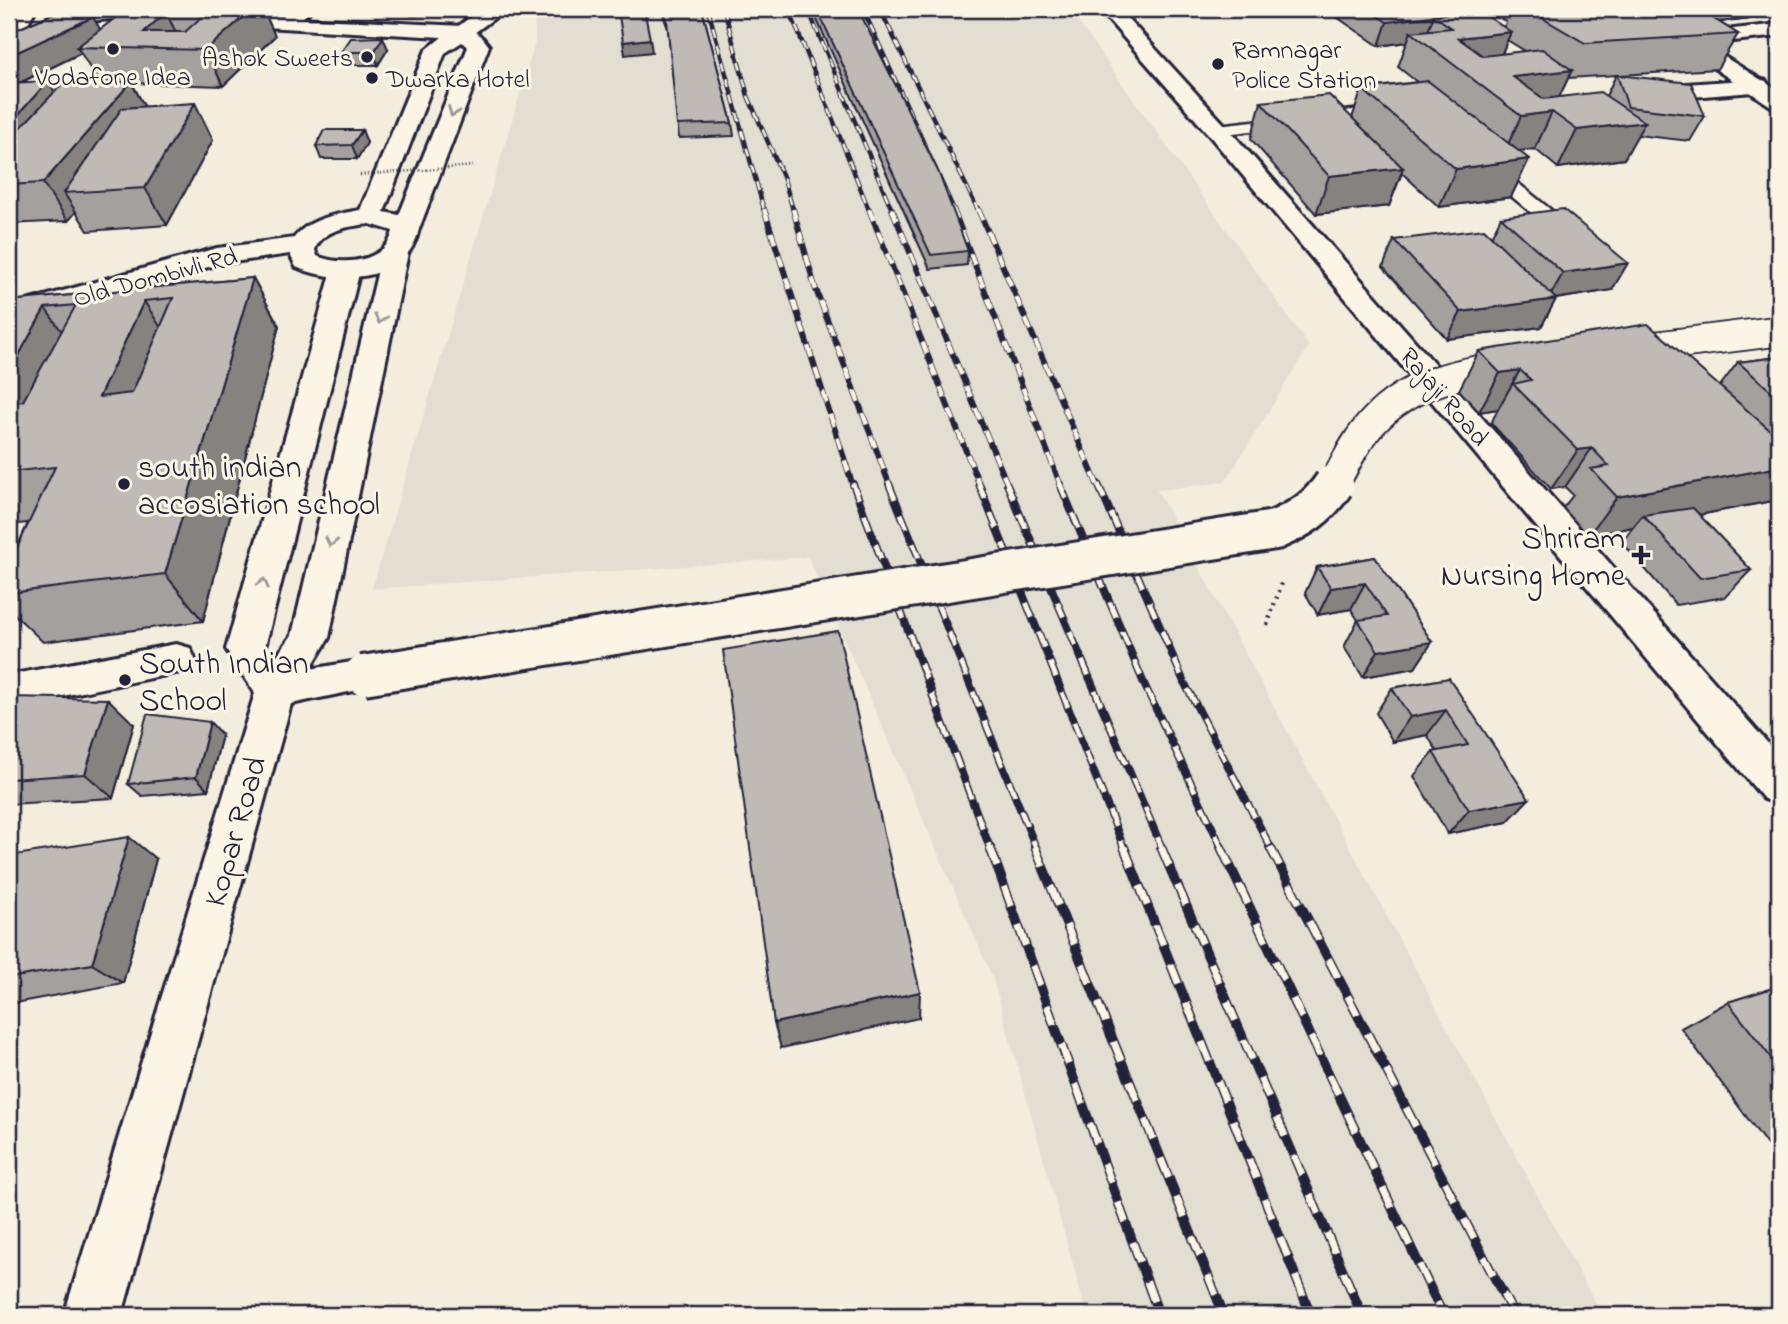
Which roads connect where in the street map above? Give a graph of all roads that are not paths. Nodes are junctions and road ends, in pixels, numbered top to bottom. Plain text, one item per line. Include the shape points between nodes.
1 (26, 9) edge
2 (491, 9) edge
3 (1109, 9) edge
4 (1635, 9) edge
5 (294, 15) edge
6 (1779, 30) edge
7 (463, 32) junction
8 (10, 36) edge
9 (1688, 40) junction
10 (1779, 74) edge
11 (1752, 82) junction
12 (1626, 95) edge
13 (1779, 101) edge
14 (1403, 110) edge
15 (1217, 130) junction
16 (1470, 152) edge
17 (370, 216) junction
18 (400, 241) junction
19 (302, 245) junction
20 (1587, 249) edge
21 (345, 270) junction
22 (9, 315) edge
23 (1779, 331) edge
24 (1592, 354) edge
25 (1553, 359) edge
26 (176, 659) dead end
27 (9, 691) edge
28 (275, 691) junction
29 (1779, 786) edge
30 (93, 1315) edge

1 - 8 street
2 - 7 street
3 - 15 street, Rajaji Road
4 - 9 street
5 - 7 street
5 - 8 street
6 - 9 street
7 - 17 street via 436,50
7 -> 18 street, Kopar Road via 479,46
9 - 11 street
10 - 11 street
11 - 12 street via 1662,98
11 - 13 street
14 - 15 lane
15 - 29 street, Rajaji Road
16 - 20 lane
17 - 18 street via 397,222
17 - 19 street via 321,228
18 - 21 street via 380,261
18 -> 28 street, Kopar Road via 310,638
19 - 21 street via 301,254 314,267
19 - 22 street, Old Dombivli Rd via 217,256
28 -> 21 street via 245,649
23 - 24 street, bridge
25 - 28 street, bridge via 1486,368 1429,384 1393,403 1365,431 1333,489 1311,512 1263,534
26 - 27 street
28 - 30 street, Kopar Road

